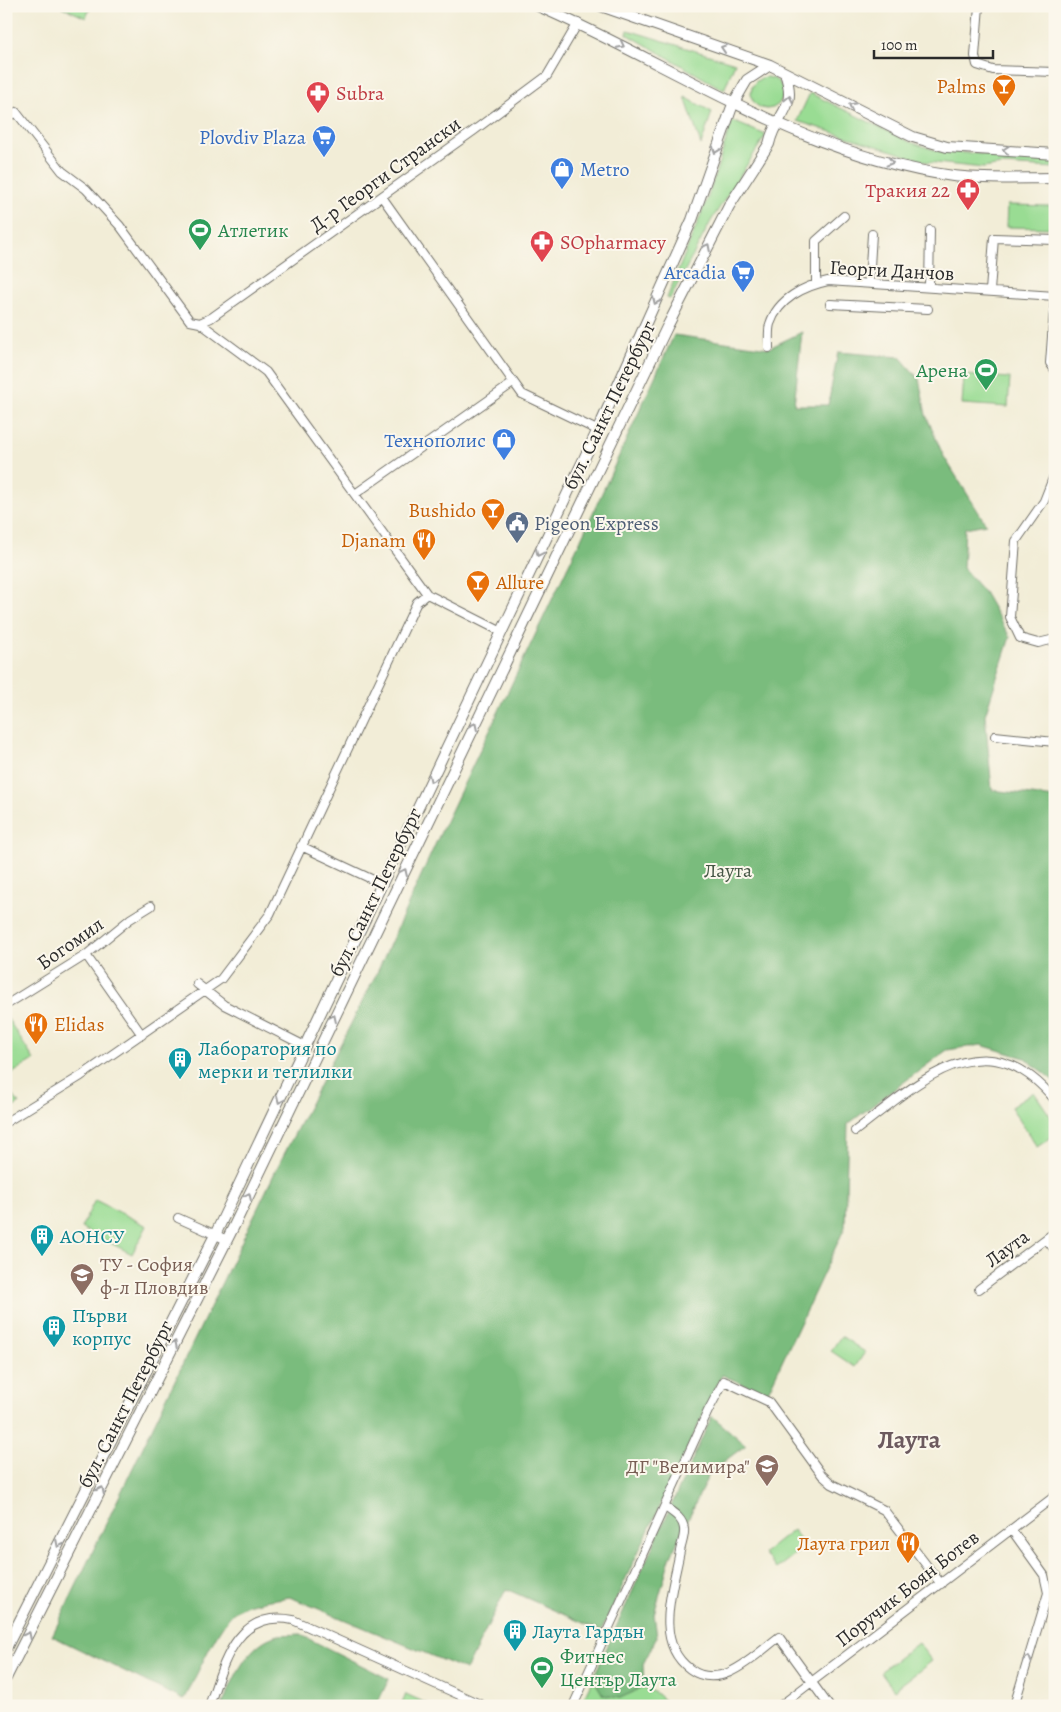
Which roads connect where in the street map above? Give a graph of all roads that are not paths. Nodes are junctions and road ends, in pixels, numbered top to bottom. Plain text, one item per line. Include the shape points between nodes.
1 (538, 6) edge
2 (602, 6) edge
3 (980, 6) edge
4 (578, 23) junction
5 (770, 65) junction
6 (1055, 72) edge
7 (786, 73) junction
8 (733, 104) junction
9 (6, 118) edge
10 (778, 124) junction
11 (1055, 154) edge
12 (1055, 178) edge
13 (382, 197) junction
14 (844, 216) dead end
15 (930, 230) dead end
16 (872, 234) dead end
17 (1055, 240) edge
18 (816, 283) junction
19 (869, 283) junction
20 (929, 287) junction
21 (990, 292) junction
22 (1055, 296) edge
23 (830, 304) dead end
24 (928, 309) dead end
25 (200, 323) junction
26 (769, 348) dead end
27 (1055, 370) edge
28 (512, 383) junction
29 (597, 430) junction
30 (1055, 473) edge
31 (355, 494) junction
32 (427, 594) junction
33 (502, 632) junction
34 (1055, 639) edge
35 (995, 736) dead end
36 (1055, 742) edge
37 (301, 846) junction
38 (382, 884) junction
39 (152, 906) dead end
40 (86, 955) junction
41 (197, 984) dead end
42 (204, 991) junction
43 (6, 1005) edge
44 (142, 1035) junction
45 (306, 1046) junction
46 (1055, 1100) edge
47 (6, 1122) edge
48 (855, 1132) dead end
49 (178, 1218) dead end
50 (1055, 1232) edge
51 (215, 1235) junction
52 (226, 1240) junction
53 (1046, 1240) junction
54 (1055, 1250) edge
55 (979, 1289) dead end
56 (1055, 1496) edge
57 (665, 1507) junction
58 (1011, 1529) junction
59 (941, 1584) junction
60 (6, 1648) edge
61 (6, 1678) edge
62 (812, 1682) junction
63 (209, 1706) edge
64 (484, 1706) edge
65 (573, 1706) edge
66 (780, 1706) edge
67 (829, 1706) edge
68 (1014, 1706) edge

1 - 4 main road
5 -> 2 main road
3 - 6 street via 974,56 977,65 993,70
4 -> 8 main road
4 - 13 street, Д-р Георги Странски via 547,76
5 - 7 main road
5 - 8 main road, бул. Санкт Петербург via 747,80
10 -> 7 main road, бул. Санкт Петербург via 790,100
11 -> 7 main road via 947,147 913,137
8 - 10 main road
8 -> 29 main road, бул. Санкт Петербург via 692,220
9 - 25 street via 16,112 62,171 86,189 120,226 190,321
10 -> 12 main road via 842,149 924,171 954,176
52 -> 10 main road, бул. Санкт Петербург via 667,327 729,206 769,144
13 - 25 street, Д-р Георги Странски
13 - 28 street
14 - 18 street via 816,241
15 - 20 street
16 - 19 street
17 - 21 street via 994,238
18 - 19 street, Георги Данчов
18 - 26 street, Георги Данчов via 791,295 777,309 769,325
19 - 20 street, Георги Данчов
20 - 21 street, Георги Данчов
21 - 22 street, Георги Данчов
22 - 27 street via 1050,363
23 - 24 street
25 - 31 street via 266,372
28 - 29 street via 522,394
28 - 31 street
29 -> 33 main road, бул. Санкт Петербург
30 - 34 street via 1044,501 1016,541 1010,617 1020,638 1038,643
31 - 32 street
32 - 33 street
32 - 37 street via 417,602
33 -> 38 main road, бул. Санкт Петербург
35 - 36 street
37 - 38 street
37 - 42 street via 270,914 220,979
38 - 45 main road, бул. Санкт Петербург
39 - 40 street, Богомил via 130,919
40 - 43 street, Богомил
40 - 44 street
41 - 42 street
42 - 44 street
42 - 45 street via 224,1005
44 - 47 street
45 -> 51 main road, бул. Санкт Петербург
46 - 48 street via 1029,1073 1014,1065 993,1059 974,1060 948,1066 930,1075
49 - 51 street
50 - 53 street, Лаута
51 - 52 street
51 -> 60 main road, бул. Санкт Петербург
61 -> 52 main road, бул. Санкт Петербург
53 - 54 street
53 - 55 street, Лаута
56 - 58 street, Поручик Боян Ботев
57 - 59 street via 724,1381 770,1402 822,1474 832,1484 884,1510
57 - 62 street via 679,1517 684,1529 668,1608 671,1645 680,1660 698,1674 718,1677 730,1673 779,1637
57 - 65 street
58 - 59 street, Поручик Боян Ботев
68 -> 58 street via 1048,1593 1044,1575
59 - 62 street, Поручик Боян Ботев
62 - 66 street, Поручик Боян Ботев
62 - 67 street
63 - 64 street via 226,1662 243,1632 254,1624 280,1618 293,1620

